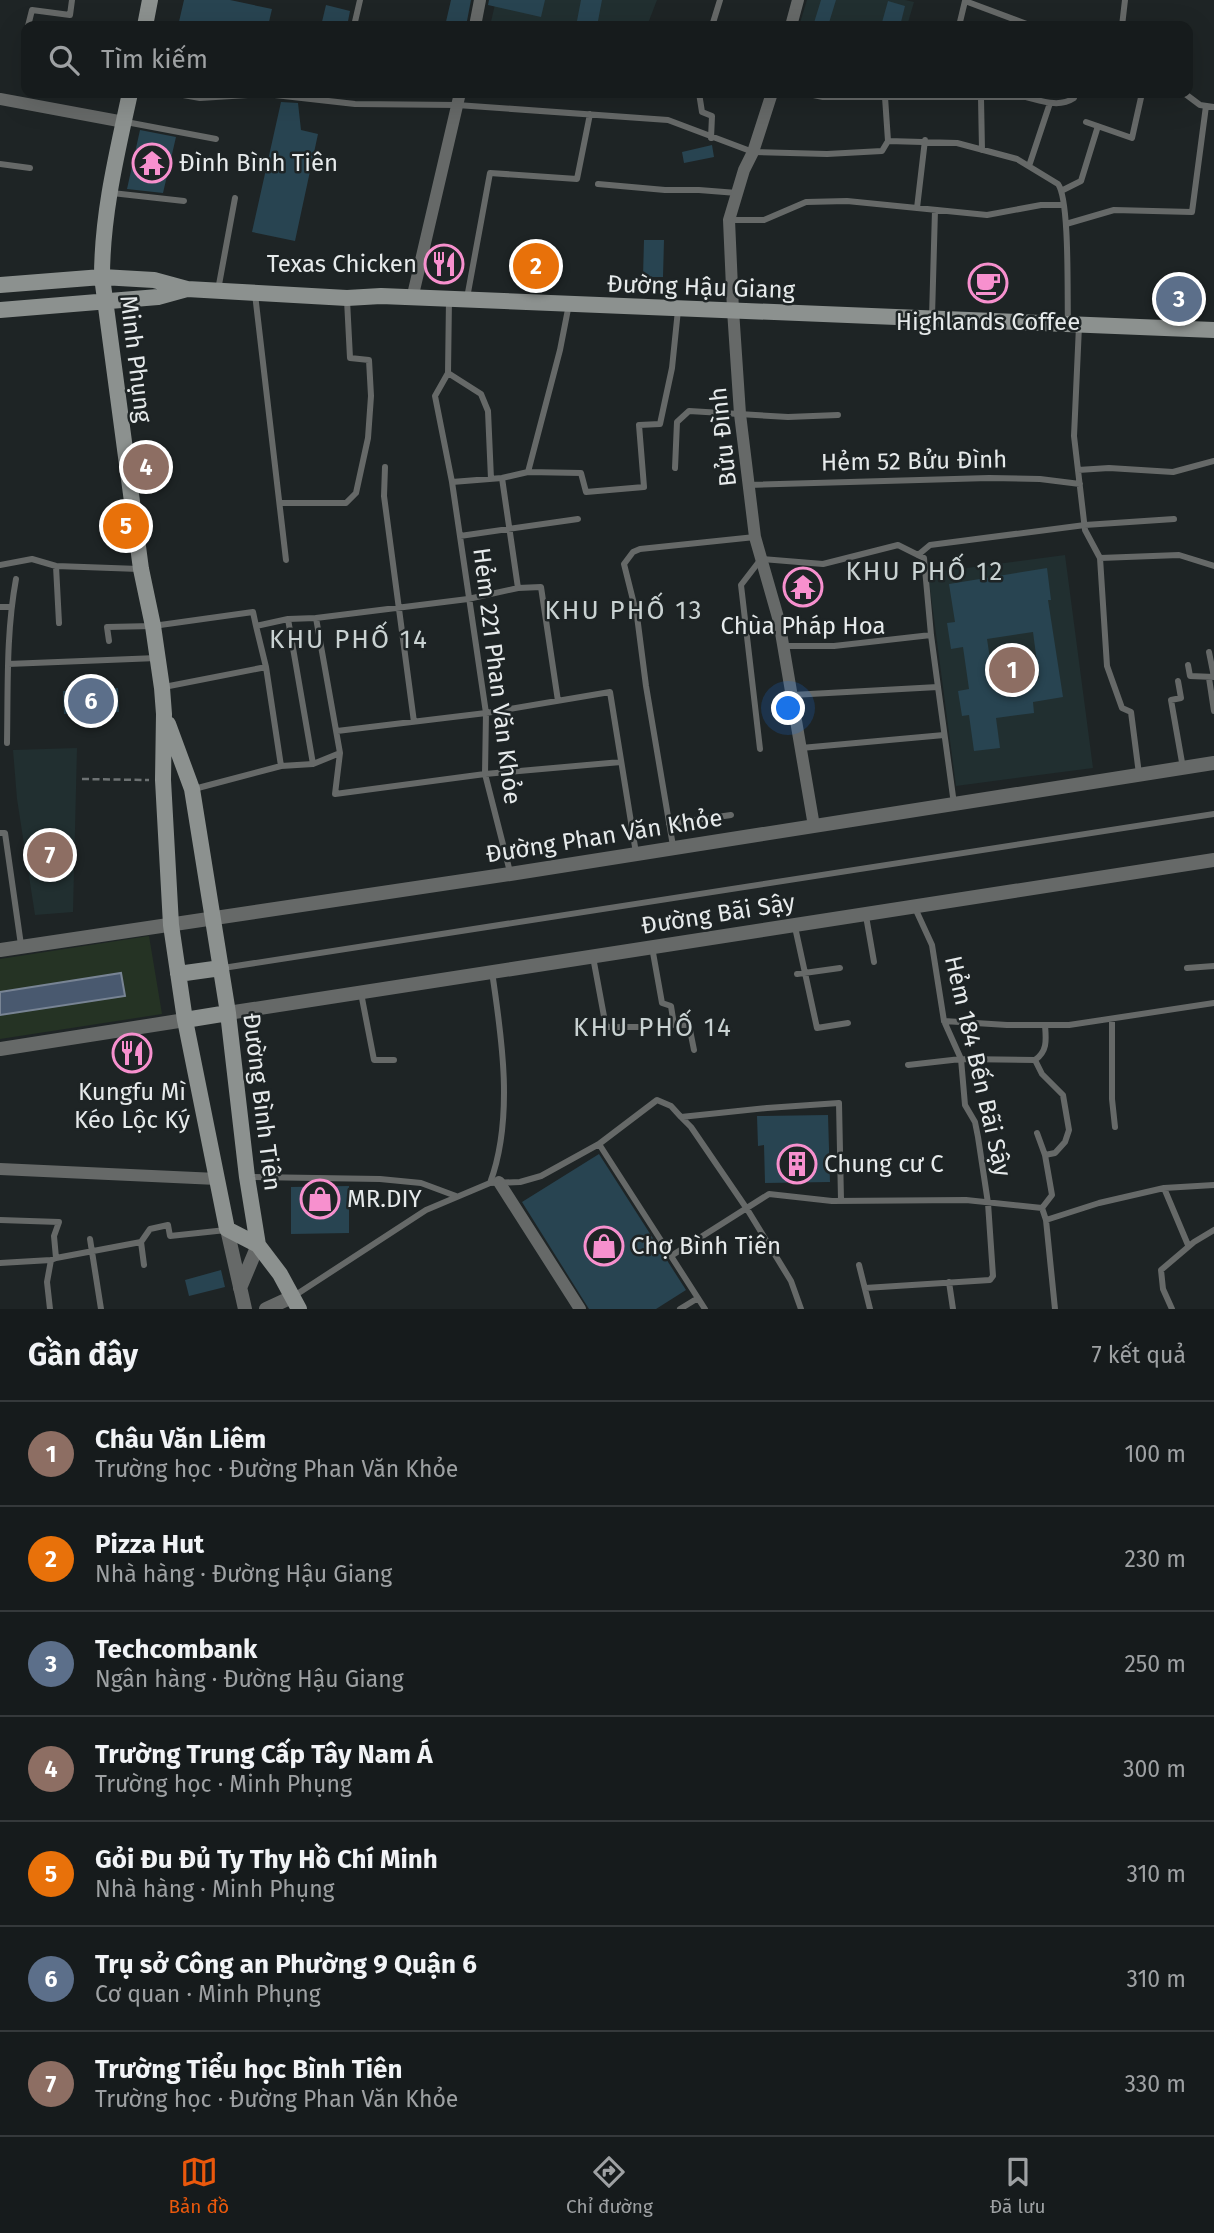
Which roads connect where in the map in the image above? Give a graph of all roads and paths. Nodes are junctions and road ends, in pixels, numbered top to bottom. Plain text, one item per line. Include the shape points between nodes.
1 (33, 0) edge
2 (72, 0) edge
3 (150, 0) edge
4 (360, 0) edge
5 (480, 0) edge
6 (720, 0) edge
7 (798, 0) edge
8 (964, 0) edge
9 (1125, 0) edge
10 (32, 10) junction
11 (29, 21) edge
12 (146, 21) edge
13 (355, 21) edge
14 (476, 21) edge
15 (714, 21) edge
16 (792, 21) edge
17 (960, 21) edge
18 (1019, 21) edge
19 (1123, 21) edge
20 (129, 98) edge
21 (302, 98) edge
22 (339, 98) edge
23 (700, 98) edge
24 (770, 98) edge
25 (885, 98) edge
26 (903, 98) edge
27 (926, 98) edge
28 (981, 98) edge
29 (1030, 98) edge
30 (1074, 98) edge
31 (1141, 98) edge
32 (1191, 98) edge
33 (0, 99) edge
34 (459, 99) edge
35 (338, 102) junction
36 (1050, 103) junction
37 (1210, 106) edge
38 (590, 114) junction
39 (124, 122) junction
40 (1086, 122) dead end
41 (1098, 126) junction
42 (711, 138) junction
43 (216, 139) dead end
44 (888, 141) junction
45 (925, 141) junction
46 (982, 150) junction
47 (753, 152) junction
48 (0, 164) edge
49 (1029, 166) junction
50 (30, 168) dead end
51 (597, 184) dead end
52 (1062, 190) junction
53 (110, 192) junction
54 (737, 193) junction
55 (235, 198) dead end
56 (184, 201) dead end
57 (1063, 205) junction
58 (916, 208) junction
59 (935, 210) junction
60 (729, 220) junction
61 (1066, 224) junction
62 (102, 276) junction
63 (0, 285) edge
64 (187, 289) junction
65 (218, 290) junction
66 (255, 291) junction
67 (347, 298) junction
68 (412, 299) junction
69 (449, 299) junction
70 (467, 300) junction
71 (105, 302) junction
72 (569, 304) junction
73 (678, 308) junction
74 (0, 310) edge
75 (733, 310) junction
76 (932, 318) junction
77 (1073, 324) junction
78 (1214, 330) edge
79 (448, 373) junction
80 (740, 414) junction
81 (838, 415) dead end
82 (1214, 461) edge
83 (386, 467) dead end
84 (675, 468) dead end
85 (1078, 470) junction
86 (528, 472) junction
87 (502, 478) junction
88 (492, 479) junction
89 (452, 482) junction
90 (1080, 484) junction
91 (749, 485) junction
92 (281, 503) junction
93 (578, 519) dead end
94 (1174, 519) dead end
95 (1085, 525) junction
96 (509, 530) junction
97 (460, 536) junction
98 (755, 537) junction
99 (918, 555) junction
100 (1100, 558) junction
101 (761, 559) junction
102 (286, 560) dead end
103 (0, 565) edge
104 (56, 566) junction
105 (1214, 566) edge
106 (141, 569) junction
107 (16, 579) dead end
108 (518, 588) junction
109 (468, 599) junction
110 (0, 607) edge
111 (11, 607) junction
112 (399, 608) junction
113 (316, 618) junction
114 (288, 620) junction
115 (59, 623) dead end
116 (153, 626) junction
117 (256, 626) junction
118 (931, 635) junction
119 (109, 641) dead end
120 (784, 646) junction
121 (1209, 652) dead end
122 (157, 658) junction
123 (8, 664) junction
124 (1188, 665) dead end
125 (266, 667) junction
126 (1209, 677) junction
127 (1178, 681) dead end
128 (4, 684) edge
129 (938, 687) junction
130 (162, 688) junction
131 (792, 695) junction
132 (558, 701) junction
133 (1214, 711) edge
134 (486, 713) junction
135 (164, 714) junction
136 (414, 722) junction
137 (337, 731) junction
138 (944, 735) junction
139 (6, 743) dead end
140 (801, 748) junction
141 (761, 749) dead end
142 (340, 753) junction
143 (621, 762) junction
144 (1214, 763) edge
145 (313, 764) junction
146 (281, 766) junction
147 (1183, 768) junction
148 (485, 774) junction
149 (1139, 775) junction
150 (82, 779) dead end
151 (163, 780) junction
152 (192, 789) junction
153 (954, 804) junction
154 (1214, 814) edge
155 (731, 815) dead end
156 (669, 824) junction
157 (814, 826) junction
158 (0, 833) edge
159 (673, 848) junction
160 (636, 854) junction
161 (1214, 860) edge
162 (510, 874) junction
163 (914, 906) junction
164 (865, 914) junction
165 (213, 919) junction
166 (171, 925) junction
167 (794, 925) junction
168 (21, 947) junction
169 (652, 947) junction
170 (0, 950) edge
171 (593, 957) junction
172 (874, 962) dead end
173 (1214, 965) edge
174 (221, 968) junction
175 (840, 968) dead end
176 (1186, 968) dead end
177 (492, 972) junction
178 (800, 973) junction
179 (178, 974) junction
180 (361, 993) junction
181 (1214, 1003) edge
182 (228, 1013) junction
183 (184, 1020) junction
184 (1112, 1020) junction
185 (944, 1021) junction
186 (848, 1023) dead end
187 (1045, 1025) junction
188 (638, 1027) dead end
189 (0, 1049) edge
190 (694, 1050) dead end
191 (961, 1059) junction
192 (394, 1060) dead end
193 (1035, 1060) junction
194 (908, 1065) dead end
195 (681, 1116) junction
196 (1115, 1127) dead end
197 (1037, 1133) dead end
198 (599, 1144) junction
199 (1045, 1156) junction
200 (0, 1169) edge
201 (247, 1177) junction
202 (217, 1179) junction
203 (494, 1183) junction
204 (1214, 1185) edge
205 (1164, 1188) junction
206 (456, 1196) junction
207 (841, 1200) junction
208 (988, 1203) junction
209 (1042, 1208) junction
210 (747, 1209) junction
211 (0, 1220) edge
212 (1046, 1220) junction
213 (228, 1229) junction
214 (1214, 1230) edge
215 (90, 1239) dead end
216 (141, 1242) junction
217 (258, 1245) junction
218 (1188, 1245) junction
219 (92, 1252) junction
220 (671, 1256) junction
221 (53, 1259) junction
222 (0, 1263) edge
223 (144, 1265) dead end
224 (859, 1265) dead end
225 (949, 1282) junction
226 (240, 1288) junction
227 (865, 1288) junction
228 (698, 1298) junction
229 (296, 1303) edge
230 (50, 1309) edge
231 (102, 1309) edge
232 (245, 1309) edge
233 (266, 1309) edge
234 (580, 1309) edge
235 (680, 1309) edge
236 (705, 1309) edge
237 (800, 1309) edge
238 (870, 1309) edge
239 (953, 1309) edge
240 (1055, 1309) edge
241 (1172, 1309) edge

1 - 10 lane
2 - 10 lane via 70,15
3 - 12 main road
4 - 13 lane
5 - 14 street
6 - 15 lane
7 - 16 street
8 - 17 lane
8 - 18 lane
9 - 19 lane
10 - 11 lane
20 - 39 main road, Minh Phụng
21 - 35 lane
22 - 35 lane
23 - 42 lane via 702,111 712,116
24 - 47 street, Bửu Đình
25 - 44 lane
26 - 27 lane
28 - 46 lane
29 - 36 lane
30 - 36 lane
31 - 41 lane via 1132,138
32 - 37 lane
33 - 39 street
34 - 35 lane
34 - 38 lane
34 - 68 street
36 - 49 lane
37 - 61 lane via 1192,212 1114,210
38 - 42 lane via 667,120
38 - 70 lane via 577,179 490,173
39 - 43 lane
39 - 53 main road, Minh Phụng
40 - 41 lane
41 - 52 lane via 1082,181
42 - 47 lane
44 - 45 lane
44 - 47 lane via 881,151
45 - 46 lane
45 - 58 lane
46 - 49 lane
47 - 54 street, Bửu Đình
48 - 50 lane
49 - 52 lane
51 - 54 lane
52 - 57 lane
53 - 56 lane
53 - 62 main road, Minh Phụng
54 - 60 street, Bửu Đình
55 - 65 lane
57 - 59 lane via 987,215
57 - 61 lane
58 - 59 lane
58 - 60 lane via 806,202 764,220
59 - 76 lane
60 - 75 street, Bửu Đình
61 - 77 lane
62 - 63 main road, Đường Hậu Giang
62 - 64 main road, Đường Hậu Giang via 155,280
62 - 71 main road, Minh Phụng
64 - 65 main road, Đường Hậu Giang
64 - 71 main road, Đường Hậu Giang
65 - 66 main road, Đường Hậu Giang
66 - 67 main road, Đường Hậu Giang
66 - 92 lane
67 - 68 main road, Đường Hậu Giang
67 - 92 lane via 350,358 369,360 371,396 369,438 356,493 346,503
68 - 69 main road, Đường Hậu Giang
69 - 70 main road, Đường Hậu Giang
69 - 79 lane, Hẻm 221 Phan Văn Khỏe
70 - 72 main road, Đường Hậu Giang
71 - 74 main road, Đường Hậu Giang
71 - 106 main road, Minh Phụng
72 - 73 main road, Đường Hậu Giang
72 - 86 lane
73 - 75 main road, Đường Hậu Giang
73 - 86 lane via 673,368 660,424 639,425 644,487 586,492 582,473
75 - 76 main road, Đường Hậu Giang
75 - 80 street, Bửu Đình
76 - 77 main road, Đường Hậu Giang
77 - 78 main road, Đường Hậu Giang
77 - 85 lane
79 - 88 lane via 481,394 488,411
79 - 89 lane, Hẻm 221 Phan Văn Khỏe via 435,396
80 - 81 lane
80 - 84 lane via 689,411 677,422
80 - 91 street, Bửu Đình
82 - 85 lane via 1173,472
83 - 112 lane via 384,496
85 - 90 lane
86 - 87 lane
87 - 88 lane
87 - 96 lane
88 - 89 lane
89 - 97 lane, Hẻm 221 Phan Văn Khỏe
90 - 91 lane, Hẻm 52 Bửu Đình via 989,478
90 - 95 lane
91 - 98 street, Bửu Đình
92 - 102 lane
93 - 96 lane
94 - 95 lane
95 - 99 lane via 930,545
95 - 100 lane
96 - 97 lane
96 - 108 lane
97 - 109 lane, Hẻm 221 Phan Văn Khỏe
98 - 101 street, Bửu Đình
98 - 156 lane via 640,549 624,564 637,616
99 - 101 lane via 898,545 823,564
99 - 118 lane via 924,558
100 - 105 lane via 1179,555
100 - 149 lane via 1107,666 1122,708 1131,712
101 - 120 street, Bửu Đình
101 - 141 lane via 741,585
103 - 104 lane via 32,559
104 - 106 lane
104 - 115 lane
106 - 116 main road, Minh Phụng
107 - 111 lane
108 - 109 lane
108 - 132 lane via 541,587
109 - 112 lane
109 - 134 lane, Hẻm 221 Phan Văn Khỏe
110 - 111 lane
111 - 123 lane
112 - 113 lane
112 - 136 lane
113 - 114 lane
113 - 137 lane
114 - 117 lane
114 - 145 lane
116 - 117 lane via 253,612
116 - 119 lane via 107,627
116 - 122 main road, Minh Phụng
117 - 125 lane
118 - 120 lane via 834,646
118 - 129 lane
120 - 131 street, Bửu Đình
121 - 126 lane via 1214,677
122 - 123 lane
122 - 130 main road, Minh Phụng
123 - 128 lane
124 - 126 lane via 1190,676
125 - 130 lane
125 - 146 lane
126 - 133 lane
127 - 147 lane via 1181,698 1171,700
128 - 139 lane
129 - 131 lane
129 - 138 lane
130 - 135 main road, Minh Phụng
131 - 140 street, Bửu Đình
132 - 134 lane
132 - 143 lane via 610,692
134 - 136 lane
134 - 148 lane, Hẻm 221 Phan Văn Khỏe
135 - 151 main road, Minh Phụng
135 - 152 main road, Minh Phụng
136 - 137 lane
137 - 142 lane
138 - 140 lane
138 - 153 lane
140 - 157 street, Bửu Đình
142 - 145 lane
142 - 148 lane via 335,794
143 - 148 lane
143 - 160 lane
144 - 147 street, Đường Phan Văn Khỏe
145 - 146 lane
146 - 152 lane
147 - 149 street, Đường Phan Văn Khỏe
148 - 162 lane, Hẻm 221 Phan Văn Khỏe
149 - 153 street, Đường Phan Văn Khỏe
150 - 151 path
151 - 166 main road, Minh Phụng
152 - 165 main road, Minh Phụng
153 - 157 street, Đường Phan Văn Khỏe
154 - 174 lane
155 - 156 lane
156 - 159 lane
157 - 159 street, Đường Phan Văn Khỏe
158 - 168 lane via 5,833
159 - 160 street, Đường Phan Văn Khỏe
160 - 162 street, Đường Phan Văn Khỏe
161 - 163 street, Đường Bãi Sậy
162 - 165 street, Đường Phan Văn Khỏe
163 - 164 street, Đường Bãi Sậy
163 - 185 lane, Hẻm 184 Bến Bãi Sậy via 932,945
164 - 167 street, Đường Bãi Sậy
164 - 172 lane
165 - 166 street, Đường Phan Văn Khỏe
165 - 174 main road, Đường Bình Tiên
166 - 168 street, Đường Phan Văn Khỏe
166 - 179 main road
167 - 169 street, Đường Bãi Sậy
167 - 178 lane
168 - 170 street, Đường Phan Văn Khỏe
169 - 171 street, Đường Bãi Sậy
169 - 190 lane via 662,1003 671,1006 674,1025 689,1025
171 - 177 street, Đường Bãi Sậy
171 - 188 lane via 606,1027
173 - 176 lane
174 - 179 main road
174 - 182 main road, Đường Bình Tiên
175 - 178 lane
177 - 180 street, Đường Bãi Sậy
177 - 203 lane via 504,1090
178 - 186 lane via 817,1028
179 - 183 main road
180 - 182 street, Đường Bãi Sậy
180 - 192 lane via 374,1060
181 - 184 lane
182 - 183 main road
182 - 201 main road, Đường Bình Tiên
183 - 189 street
183 - 202 main road
184 - 187 lane
184 - 196 lane
185 - 187 lane
185 - 191 lane, Hẻm 184 Bến Bãi Sậy
187 - 193 lane via 1046,1046
191 - 193 lane
191 - 194 lane
191 - 208 lane, Hẻm 184 Bến Bãi Sậy via 965,1105 975,1122
193 - 199 lane via 1063,1095 1069,1130 1055,1153
195 - 198 lane via 657,1100
195 - 207 lane via 839,1103
195 - 210 lane
197 - 199 lane
198 - 203 lane via 541,1176
198 - 220 lane
199 - 209 lane via 1052,1195
200 - 202 street
201 - 206 lane via 380,1179 421,1183
201 - 217 main road, Đường Bình Tiên
202 - 213 main road
203 - 206 lane
203 - 234 street
204 - 205 lane
205 - 212 lane
205 - 218 lane
206 - 229 lane via 426,1210
207 - 208 lane
207 - 210 lane via 769,1194
208 - 209 lane
208 - 225 lane, Hẻm 184 Bến Bãi Sậy via 992,1279
209 - 212 lane
210 - 220 lane
210 - 237 lane via 790,1281
211 - 221 lane via 59,1222
212 - 240 lane
213 - 216 lane via 170,1236 168,1225 150,1229
213 - 217 main road
213 - 226 street
214 - 218 lane
215 - 219 lane
216 - 219 lane
216 - 223 lane
217 - 226 street
217 - 229 main road
218 - 241 lane via 1161,1270
219 - 221 lane
219 - 231 lane
220 - 228 lane
221 - 222 lane
221 - 230 lane via 47,1282
224 - 227 lane
225 - 227 lane
225 - 239 lane
226 - 232 street
227 - 238 lane
228 - 235 lane
228 - 236 lane
229 - 233 street

